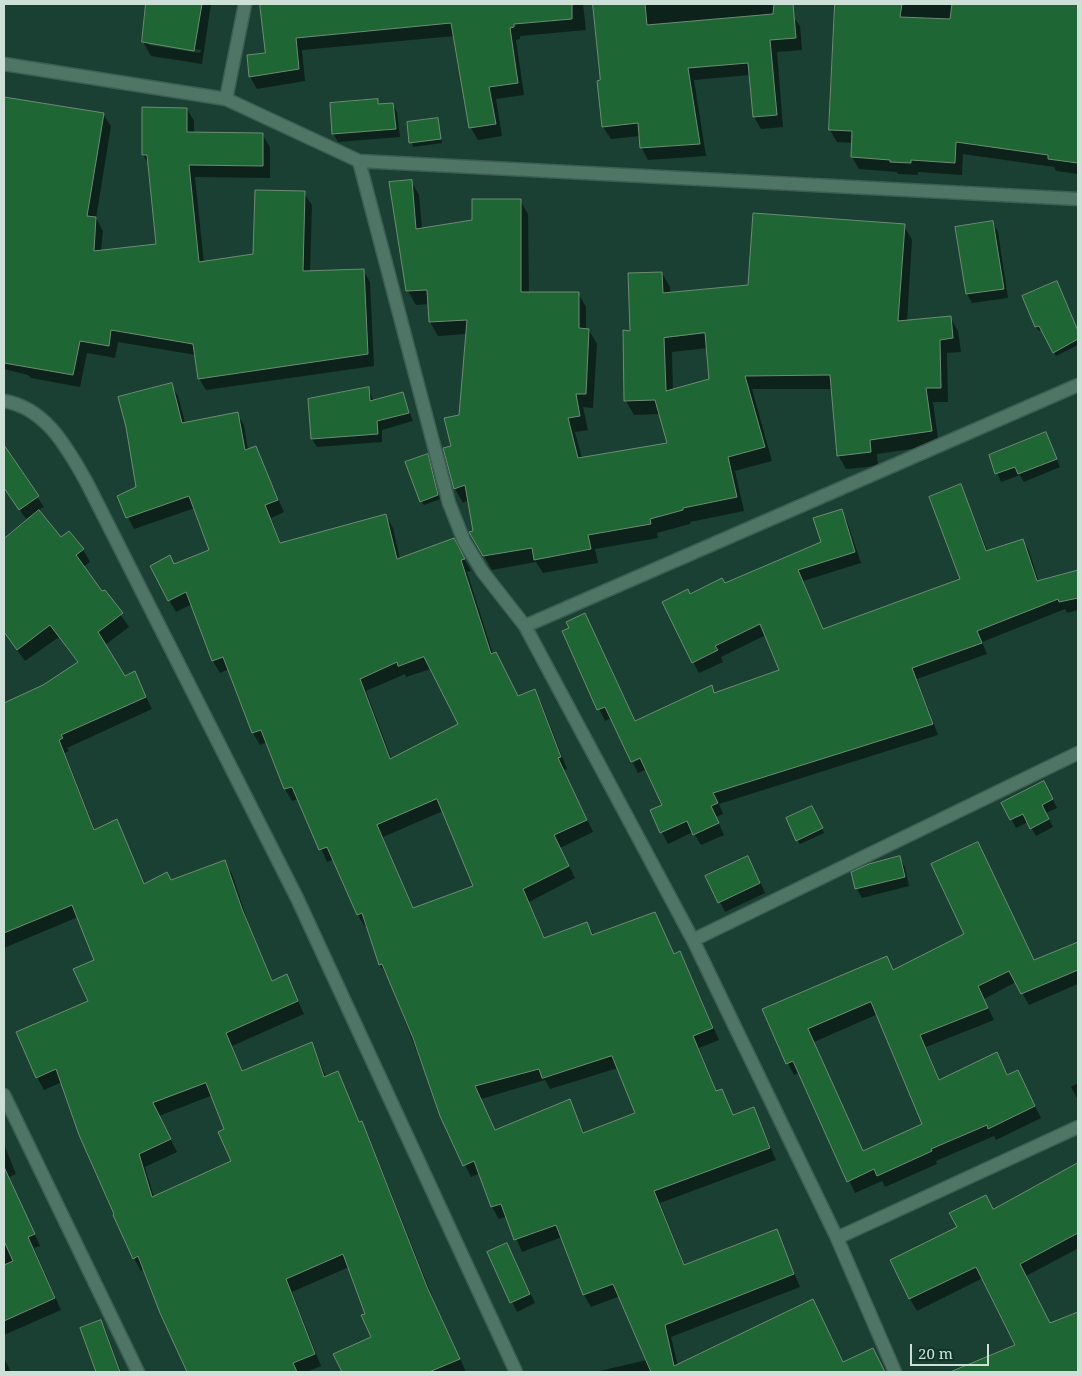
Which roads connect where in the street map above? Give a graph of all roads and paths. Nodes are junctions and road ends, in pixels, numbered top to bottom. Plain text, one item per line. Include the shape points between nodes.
1 (245, 4) edge
2 (4, 64) edge
3 (226, 99) junction
4 (359, 161) junction
5 (1078, 199) edge
6 (1078, 385) edge
7 (4, 402) edge
8 (525, 626) junction
9 (1078, 753) edge
10 (693, 940) junction
11 (4, 1095) edge
12 (1078, 1127) edge
13 (837, 1238) junction
14 (138, 1372) edge
15 (516, 1372) edge
16 (895, 1372) edge

1 - 3 street
2 - 3 street
3 - 4 street
4 - 5 street
4 - 8 street via 449,503 464,541 482,571
6 - 8 street
7 - 15 street via 40,417 60,437 86,481 297,898
8 - 10 street
9 - 10 street
10 - 13 street
11 - 14 street
12 - 13 street
13 - 16 street

